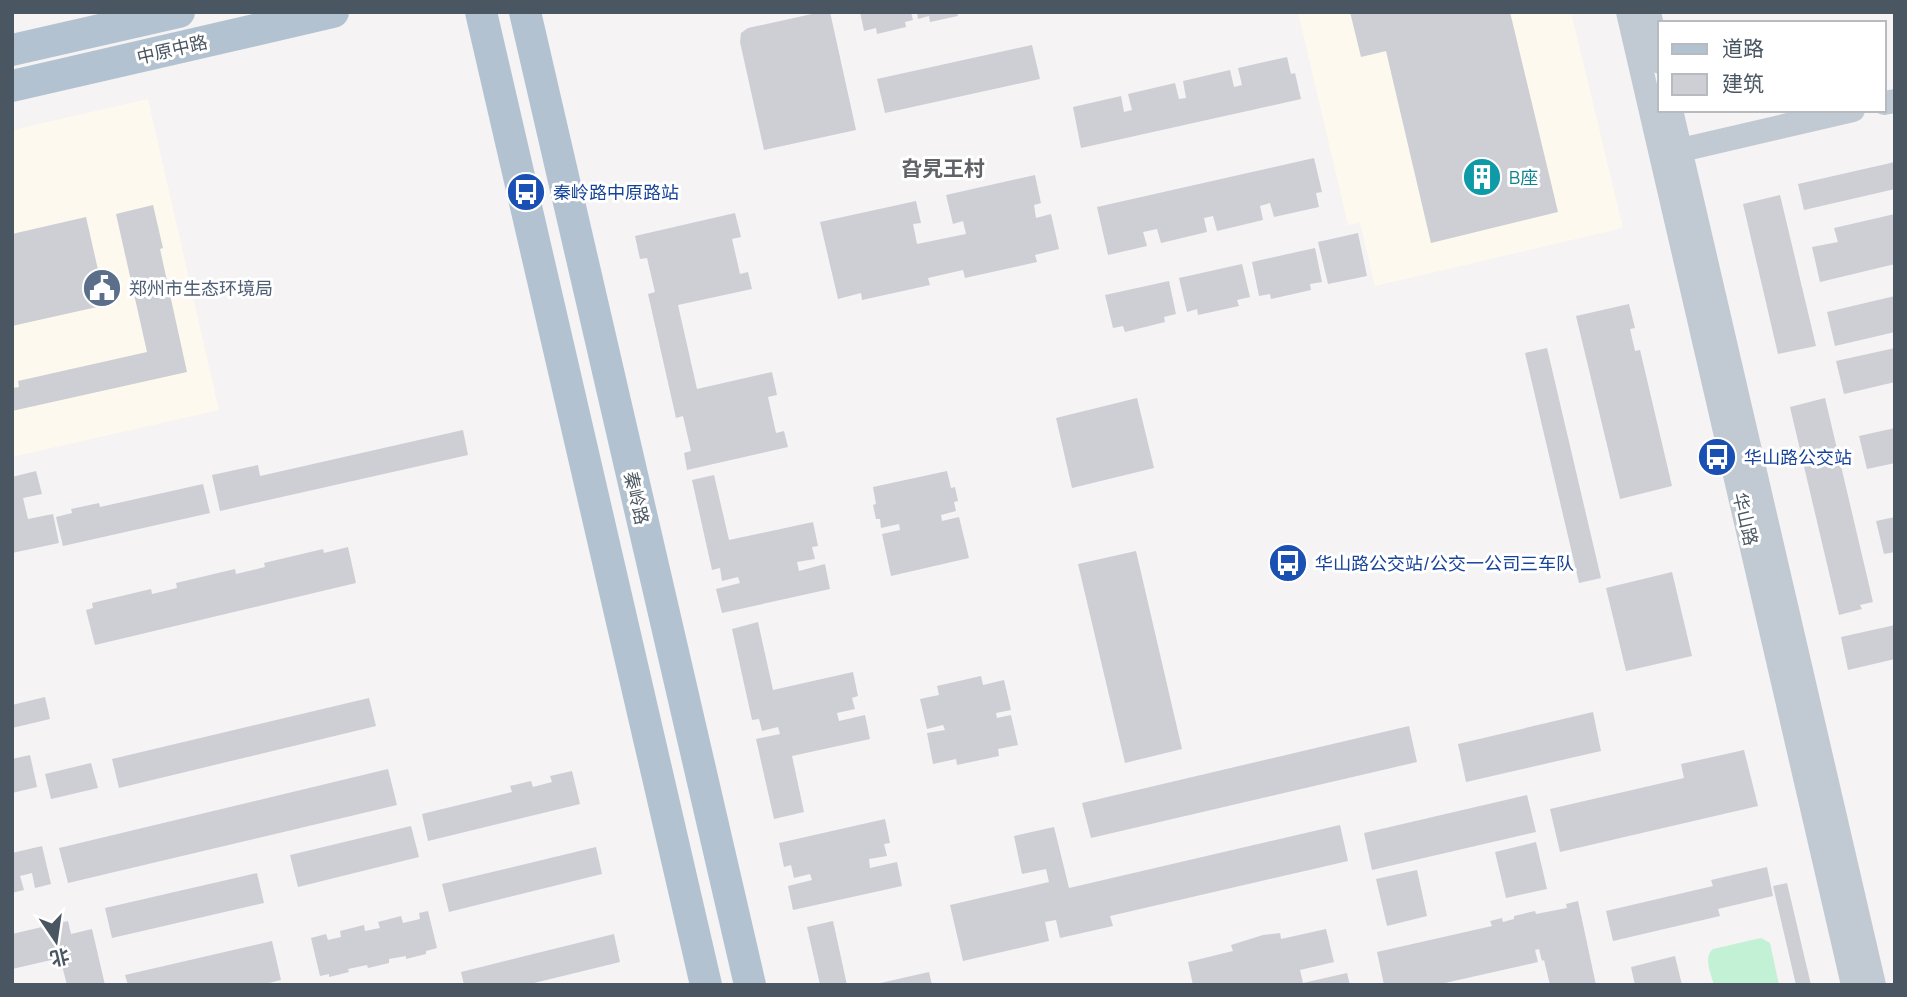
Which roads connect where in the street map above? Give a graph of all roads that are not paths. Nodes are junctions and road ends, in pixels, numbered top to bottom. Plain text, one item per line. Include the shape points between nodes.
1 (179, 12) edge
2 (332, 12) edge
3 (481, 12) edge
4 (525, 12) edge
5 (1628, 12) edge
6 (1649, 12) edge
7 (12, 50) edge
8 (1658, 53) edge
9 (12, 86) edge
10 (1672, 112) edge
11 (1844, 112) edge
12 (1681, 150) junction
13 (706, 985) edge
14 (750, 985) edge
15 (1853, 985) edge
16 (1874, 985) edge

1 - 7 main road, 中原中路
2 - 9 main road, 中原中路
3 - 13 main road
4 - 14 main road, 秦岭路
5 - 15 street, 华山路
6 - 8 street
10 - 12 street, 华山路
11 - 12 street
12 - 16 street, 华山路

